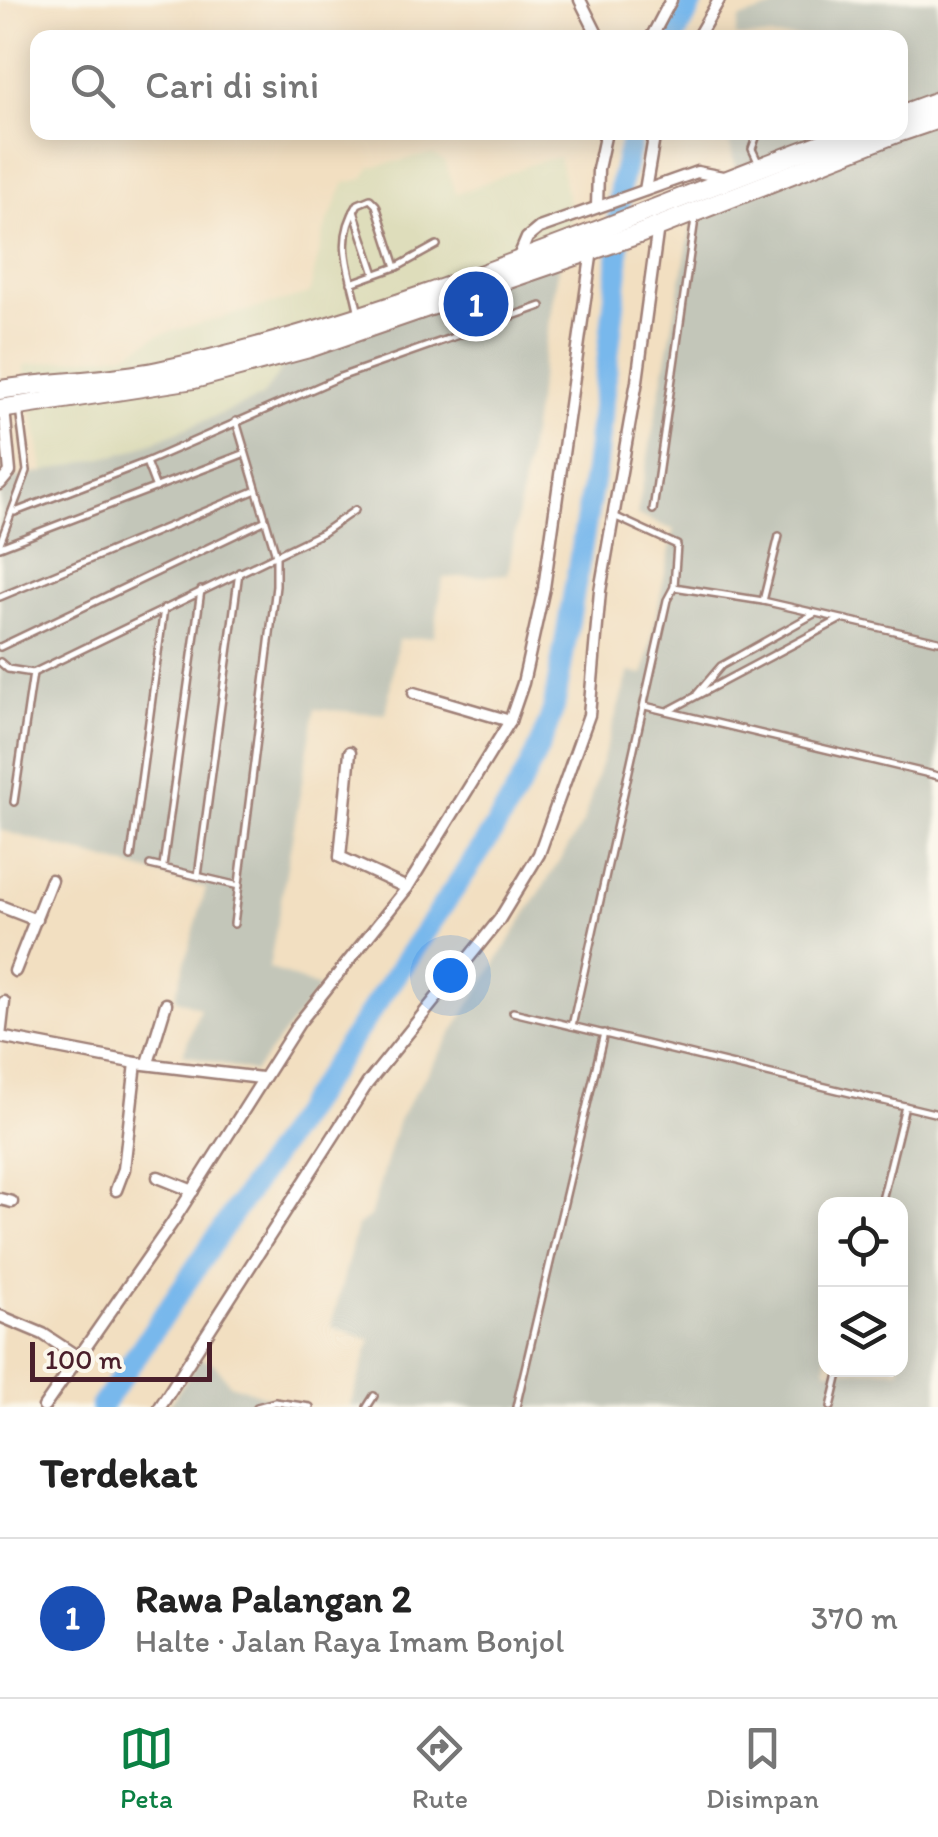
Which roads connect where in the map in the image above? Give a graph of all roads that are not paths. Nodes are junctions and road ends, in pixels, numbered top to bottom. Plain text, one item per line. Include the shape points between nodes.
1 (580, 0) edge
2 (671, 0) edge
3 (719, 0) edge
4 (595, 30) edge
5 (655, 30) edge
6 (702, 30) edge
7 (938, 101) edge
8 (908, 112) edge
9 (938, 119) edge
10 (908, 129) edge
11 (604, 140) edge
12 (653, 140) edge
13 (755, 140) edge
14 (831, 140) edge
15 (879, 140) edge
16 (760, 166) junction
17 (731, 178) junction
18 (642, 192) junction
19 (601, 206) junction
20 (354, 211) junction
21 (696, 211) junction
22 (637, 225) junction
23 (658, 225) junction
24 (596, 242) junction
25 (437, 245) dead end
26 (518, 260) junction
27 (395, 269) junction
28 (375, 275) junction
29 (351, 283) junction
30 (540, 306) dead end
31 (358, 314) junction
32 (8, 400) edge
33 (236, 420) junction
34 (244, 454) junction
35 (146, 462) junction
36 (0, 484) edge
37 (156, 488) junction
38 (254, 490) junction
39 (356, 510) dead end
40 (653, 510) dead end
41 (14, 512) junction
42 (614, 516) junction
43 (264, 521) junction
44 (779, 536) dead end
45 (0, 545) edge
46 (276, 555) junction
47 (240, 571) junction
48 (674, 587) junction
49 (201, 590) junction
50 (0, 597) edge
51 (763, 601) junction
52 (164, 607) junction
53 (815, 613) junction
54 (841, 619) junction
55 (938, 641) edge
56 (0, 647) edge
57 (0, 662) edge
58 (33, 673) junction
59 (414, 694) dead end
60 (696, 696) junction
61 (646, 706) junction
62 (668, 711) junction
63 (510, 721) junction
64 (350, 752) dead end
65 (938, 776) edge
66 (14, 802) dead end
67 (130, 857) dead end
68 (150, 865) dead end
69 (163, 866) junction
70 (198, 876) junction
71 (51, 880) dead end
72 (239, 886) junction
73 (406, 888) junction
74 (0, 906) edge
75 (36, 920) junction
76 (234, 924) dead end
77 (14, 971) dead end
78 (4, 1002) dead end
79 (166, 1004) dead end
80 (514, 1012) dead end
81 (572, 1026) junction
82 (604, 1033) junction
83 (0, 1037) edge
84 (142, 1063) junction
85 (261, 1078) junction
86 (905, 1106) junction
87 (938, 1114) edge
88 (158, 1176) dead end
89 (116, 1190) dead end
90 (193, 1191) junction
91 (883, 1197) edge
92 (0, 1316) edge
93 (78, 1357) junction
94 (838, 1377) edge
95 (374, 1396) dead end
96 (44, 1407) edge
97 (160, 1407) edge
98 (256, 1407) edge
99 (310, 1407) edge
100 (367, 1407) edge
101 (516, 1407) edge
102 (831, 1407) edge

1 - 4 street
2 - 5 street
3 - 6 street
7 - 8 highway
9 - 10 highway
11 - 19 street
12 - 18 street
13 - 16 lane
14 - 16 highway
15 - 21 highway
16 - 17 highway
17 - 18 street via 698,172
17 - 22 highway
18 - 19 street
19 - 26 street via 539,228 526,238
20 - 27 lane via 365,200 376,205
20 - 28 lane
20 - 29 lane via 342,243
21 - 23 highway
21 - 40 lane
22 - 23 highway
22 - 24 highway
23 - 42 street
24 - 26 highway
24 - 32 highway via 309,348 194,379
24 - 63 street via 544,588
25 - 27 lane
26 - 31 highway
27 - 28 lane
28 - 29 lane
29 - 31 lane
30 - 33 lane
31 - 32 highway via 157,371
32 - 36 street via 10,472
32 - 41 lane via 27,471
33 - 34 lane
33 - 35 lane
34 - 37 lane
34 - 38 lane
35 - 37 lane
35 - 41 lane
37 - 45 lane
38 - 43 lane
38 - 50 lane
39 - 46 lane
41 - 45 lane
42 - 48 lane via 677,545
42 - 97 street via 594,635 589,716 539,854 499,920 367,1084
43 - 46 lane
43 - 56 lane
44 - 51 lane
46 - 47 lane
46 - 72 lane via 267,686
47 - 49 lane
47 - 70 lane
48 - 51 lane
48 - 61 lane
49 - 52 lane
49 - 69 lane
51 - 53 lane
52 - 58 lane
52 - 67 lane
53 - 54 lane
53 - 60 lane via 721,666
54 - 55 lane
54 - 60 lane
57 - 58 lane
58 - 66 lane
59 - 63 street
60 - 62 lane
61 - 62 lane
61 - 81 lane
62 - 65 lane
63 - 73 street
64 - 73 street via 340,856
68 - 69 lane
69 - 70 lane
70 - 72 lane
71 - 75 street
72 - 76 lane
73 - 85 street
74 - 75 street
75 - 77 street
78 - 83 street
79 - 84 street
80 - 81 lane
81 - 82 lane
82 - 86 lane
82 - 101 lane
83 - 84 street
84 - 85 street
84 - 89 street
85 - 90 street
86 - 87 lane
86 - 91 lane
88 - 90 street
90 - 93 street
92 - 93 street
93 - 96 street
94 - 102 lane
95 - 100 lane
98 - 99 lane

